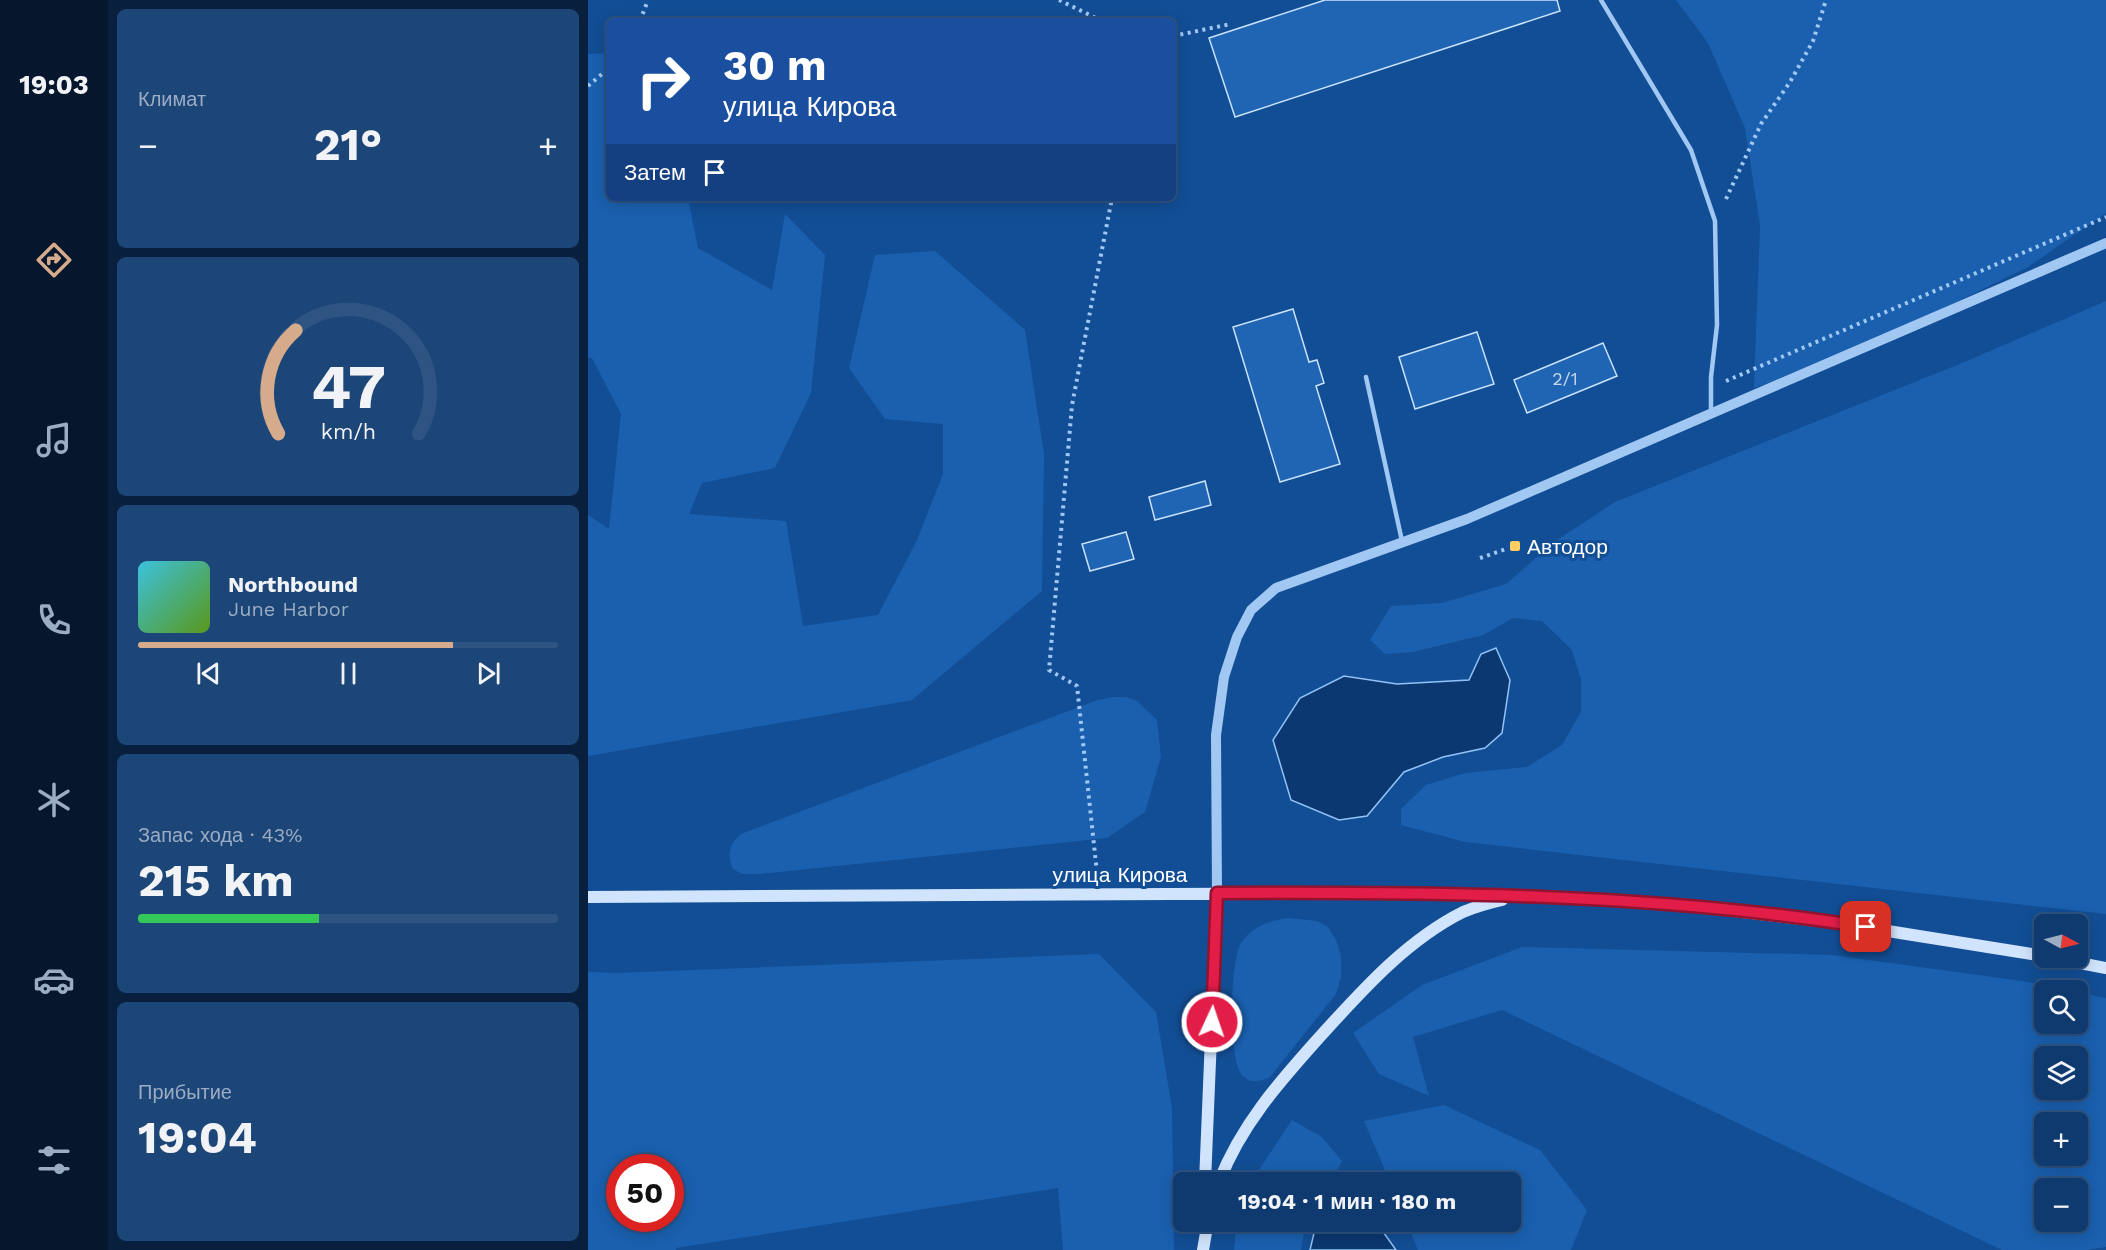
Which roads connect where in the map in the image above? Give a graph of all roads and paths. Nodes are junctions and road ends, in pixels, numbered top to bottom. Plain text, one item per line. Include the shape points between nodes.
1 (648, 0) edge
2 (1059, 0) edge
3 (1601, 0) edge
4 (1826, 0) edge
5 (641, 18) edge
6 (1096, 18) edge
7 (1231, 24) dead end
8 (1176, 35) edge
9 (606, 71) edge
10 (588, 86) edge
11 (1111, 201) edge
12 (2106, 218) edge
13 (1715, 221) junction
14 (2106, 243) edge
15 (1366, 377) dead end
16 (1711, 388) junction
17 (1711, 413) junction
18 (1403, 544) junction
19 (1515, 546) dead end
20 (1480, 558) dead end
21 (1217, 893) junction
22 (1099, 894) junction
23 (1539, 896) junction
24 (588, 897) edge
25 (2034, 954) edge
26 (2088, 965) edge
27 (2106, 968) edge
28 (1205, 1172) edge
29 (1223, 1172) edge
30 (1203, 1232) edge
31 (1206, 1232) edge
32 (1203, 1250) edge

1 - 5 path
2 - 6 path
3 - 13 lane via 1691,150
4 - 13 path via 1813,41 1761,124
7 - 8 path
9 - 10 path
11 - 22 path via 1072,405 1049,670 1077,686
12 - 16 path
13 - 16 lane via 1717,325
14 - 17 street
15 - 18 lane
16 - 17 lane
17 - 18 street
18 - 21 street via 1276,588 1251,610 1224,677 1216,735
19 - 20 path
21 - 22 main road, улица Кирова
21 - 23 main road, улица Кирова
21 - 28 main road
22 - 24 main road, улица Кирова
23 - 25 main road, улица Кирова via 1684,905 1821,921
23 - 29 main road via 1513,898 1464,912 1388,966 1277,1084 1248,1124
26 - 27 main road
30 - 32 main road
31 - 32 main road

